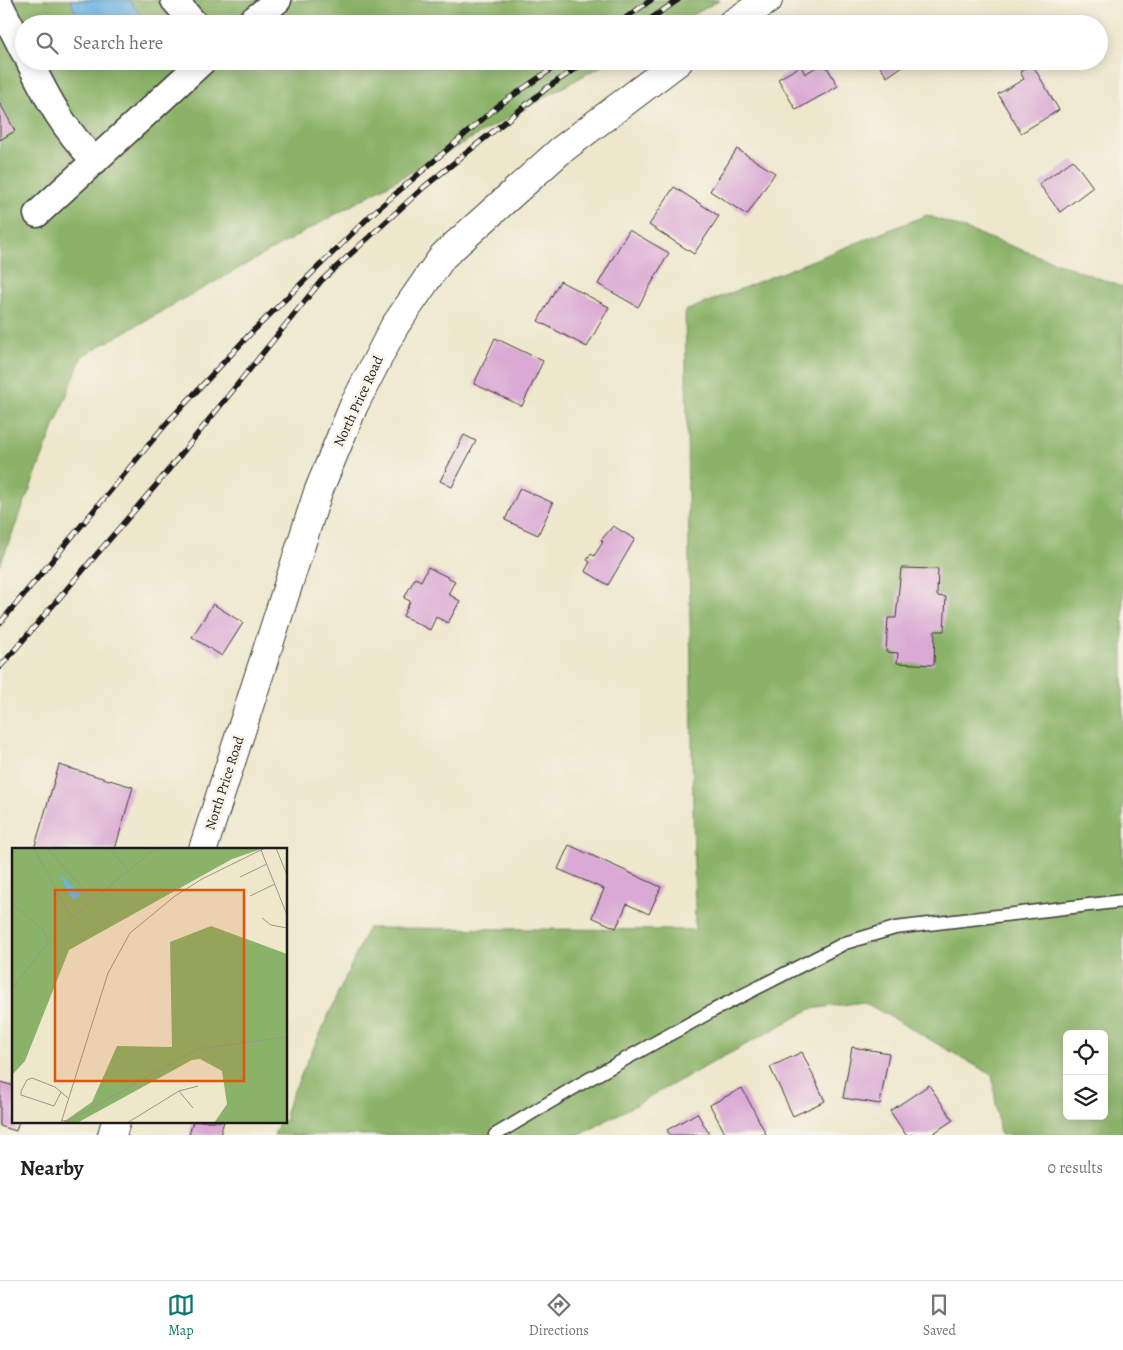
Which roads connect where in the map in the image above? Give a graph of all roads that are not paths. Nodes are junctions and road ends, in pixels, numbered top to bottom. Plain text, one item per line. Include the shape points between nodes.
1 (174, 0) edge
2 (278, 0) edge
3 (768, 0) edge
4 (0, 5) edge
5 (187, 15) edge
6 (259, 15) edge
7 (745, 15) edge
8 (15, 34) edge
9 (34, 70) edge
10 (194, 70) edge
11 (667, 70) edge
12 (95, 161) junction
13 (37, 214) dead end
14 (203, 848) edge
15 (1123, 901) edge
16 (116, 1122) edge
17 (112, 1135) edge
18 (495, 1135) edge

1 - 5 street
2 - 6 street
3 - 7 street
4 - 8 street
9 - 12 street via 56,114
10 - 12 street
11 - 14 street, North Price Road via 560,151 443,256 394,327 354,405 318,492
12 - 13 street
15 - 18 lane via 895,928 845,943 698,1019
16 - 17 street

